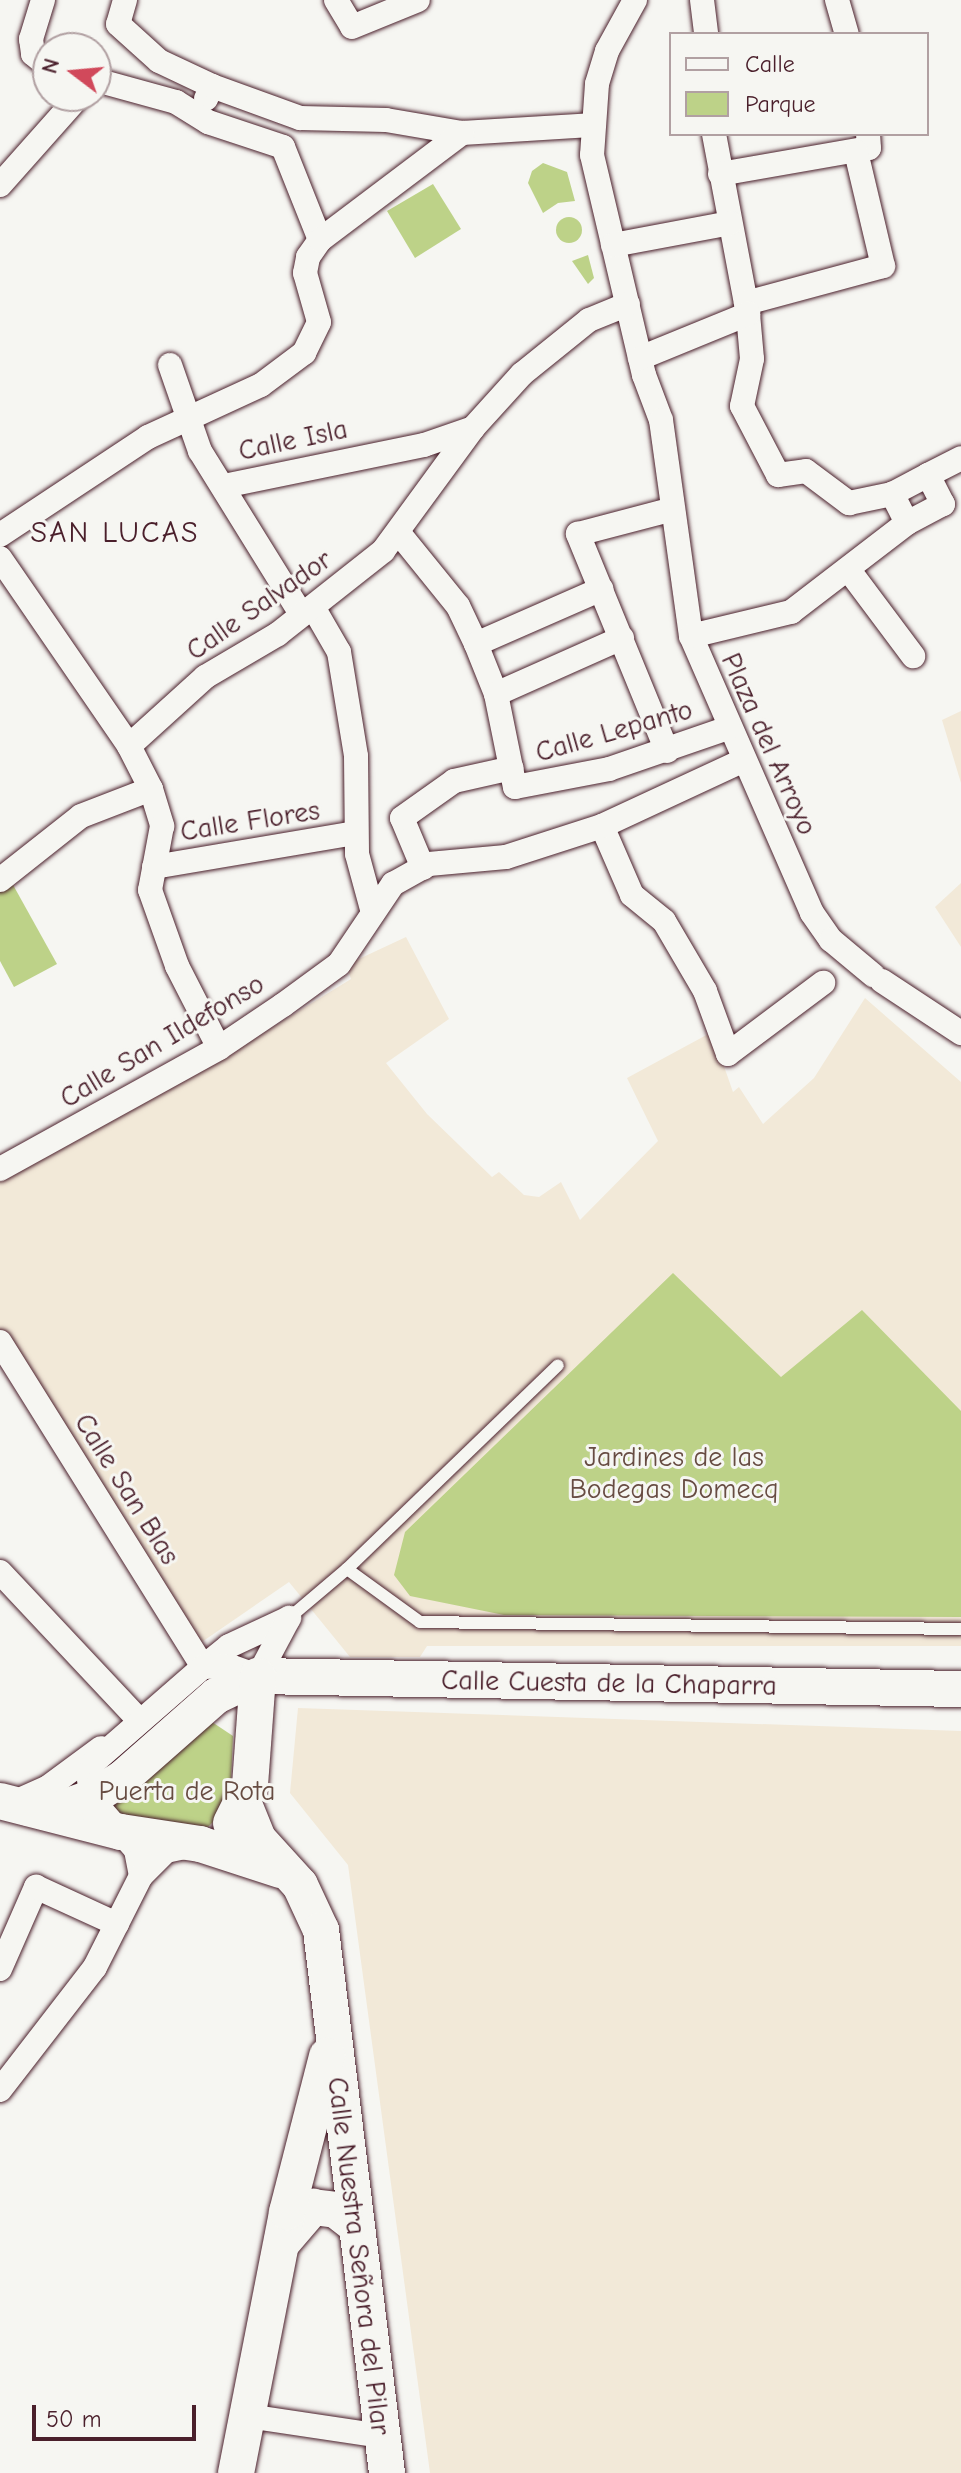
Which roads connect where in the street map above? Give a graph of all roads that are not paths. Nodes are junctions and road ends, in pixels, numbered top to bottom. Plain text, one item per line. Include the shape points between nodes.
1 (43, 0) edge
2 (125, 0) edge
3 (336, 0) edge
4 (635, 0) edge
5 (702, 0) edge
6 (837, 0) edge
7 (417, 1) edge
8 (33, 32) edge
9 (706, 32) edge
10 (846, 32) edge
11 (112, 84) edge
12 (212, 86) junction
13 (67, 112) edge
14 (199, 116) junction
15 (591, 125) junction
16 (462, 133) junction
17 (714, 136) edge
18 (862, 143) edge
19 (720, 174) junction
20 (0, 185) edge
21 (730, 223) junction
22 (320, 240) junction
23 (613, 245) junction
24 (628, 304) junction
25 (747, 309) junction
26 (640, 358) junction
27 (170, 365) dead end
28 (185, 416) junction
29 (473, 428) junction
30 (961, 458) edge
31 (928, 475) junction
32 (224, 486) junction
33 (892, 494) junction
34 (673, 509) junction
35 (907, 523) junction
36 (398, 532) junction
37 (0, 535) edge
38 (0, 558) edge
39 (848, 569) junction
40 (601, 589) junction
41 (307, 610) junction
42 (691, 636) junction
43 (622, 638) junction
44 (476, 644) junction
45 (913, 656) dead end
46 (496, 694) junction
47 (728, 728) junction
48 (129, 746) junction
49 (667, 751) junction
50 (742, 761) junction
51 (513, 778) junction
52 (151, 789) junction
53 (602, 826) junction
54 (355, 833) junction
55 (154, 867) junction
56 (423, 868) junction
57 (0, 880) edge
58 (373, 913) junction
59 (848, 957) junction
60 (961, 1033) edge
61 (219, 1048) junction
62 (0, 1169) edge
63 (0, 1342) edge
64 (558, 1365) dead end
65 (347, 1569) junction
66 (4, 1585) edge
67 (289, 1618) junction
68 (961, 1629) edge
69 (203, 1667) junction
70 (258, 1676) junction
71 (961, 1689) edge
72 (205, 1704) junction
73 (138, 1719) junction
74 (253, 1728) junction
75 (107, 1745) junction
76 (91, 1798) junction
77 (12, 1804) edge
78 (244, 1804) junction
79 (121, 1832) junction
80 (200, 1844) junction
81 (280, 1870) junction
82 (141, 1876) junction
83 (117, 1924) junction
84 (0, 1969) edge
85 (332, 2039) junction
86 (0, 2090) edge
87 (355, 2225) junction
88 (281, 2244) junction
89 (247, 2416) junction
90 (381, 2436) junction
91 (236, 2473) edge
92 (387, 2473) edge

1 - 8 street
2 - 12 street via 118,24 159,61
3 - 7 street via 352,27
4 - 15 street, Plaza del Arroyo via 607,51
5 - 9 street
6 - 10 street
11 - 14 street via 176,102
12 - 14 street
12 - 16 street via 292,116 386,120
13 - 20 street
14 - 22 street via 283,147
15 - 16 street
15 - 23 street, Plaza del Arroyo via 592,155
16 - 22 street
17 - 19 street
18 - 19 street
18 - 25 street via 883,266
19 - 21 street
21 - 23 street
21 - 25 street
22 - 28 street via 305,273 319,322 315,339 261,385
23 - 24 street, Plaza del Arroyo
24 - 26 street, Plaza del Arroyo
24 - 29 street, Calle Salvador via 589,320 534,364
25 - 26 street
25 - 33 street via 752,359 742,406 778,475 806,471 849,503
26 - 34 street, Plaza del Arroyo via 661,420
27 - 28 street
28 - 32 street
28 - 37 street via 68,485
29 - 32 street, Calle Isla
29 - 36 street, Calle Salvador
30 - 31 street
31 - 33 street
31 - 35 street via 943,504
32 - 41 street
33 - 35 street
34 - 40 street via 578,534
34 - 42 street, Plaza del Arroyo
35 - 39 street
36 - 41 street, Calle Salvador via 383,551
36 - 44 street via 458,606
38 - 48 street
39 - 42 street via 791,612
39 - 45 street
40 - 43 street
40 - 44 street
41 - 48 street, Calle Salvador via 205,677
41 - 54 street via 339,652 356,756
42 - 47 street, Plaza del Arroyo
43 - 46 street
43 - 49 street
44 - 46 street
46 - 51 street
47 - 49 street, Calle Lepanto
47 - 50 street, Plaza del Arroyo
48 - 52 street
49 - 51 street, Calle Lepanto via 556,782
50 - 53 street
50 - 59 street, Plaza del Arroyo via 812,913
51 - 56 street, Calle Lepanto via 454,781 402,818
52 - 55 street via 162,826
52 - 57 street via 81,816
53 - 56 street via 506,857
53 - 59 street via 632,895 664,921 705,991 728,1054 826,981
54 - 55 street, Calle Flores
54 - 58 street
55 - 61 street via 150,890 177,966
56 - 58 street, Calle San Ildefonso via 393,884
58 - 61 street, Calle San Ildefonso via 339,964
59 - 60 street, Plaza del Arroyo
61 - 62 street, Calle San Ildefonso
63 - 69 street, Calle San Blas
64 - 65 lane
65 - 67 lane
65 - 68 lane via 420,1622
66 - 73 street
67 - 69 street via 229,1646
67 - 70 street
69 - 70 street via 230,1666
69 - 73 street
70 - 71 street, Calle Cuesta de la Chaparra
70 - 72 street
70 - 74 street
72 - 74 street
72 - 76 street via 124,1777
73 - 75 street
74 - 78 street
75 - 76 street via 91,1770
75 - 77 street via 47,1788
76 - 77 street via 65,1807
76 - 79 street
77 - 79 street
78 - 80 street via 230,1825
78 - 81 street, Calle Nuestra Señora del Pilar via 258,1839
79 - 80 street
79 - 82 street via 136,1850
80 - 81 street
80 - 82 street via 166,1851
81 - 85 street, Calle Nuestra Señora del Pilar via 312,1903 321,1930
82 - 83 street
83 - 84 street via 36,1887
83 - 86 street via 95,1967
85 - 87 street, Calle Nuestra Señora del Pilar
85 - 88 street
87 - 88 street via 336,2210 313,2207
87 - 90 street, Calle Nuestra Señora del Pilar
88 - 89 street
89 - 90 street
89 - 91 street
90 - 92 street, Calle Nuestra Señora del Pilar

